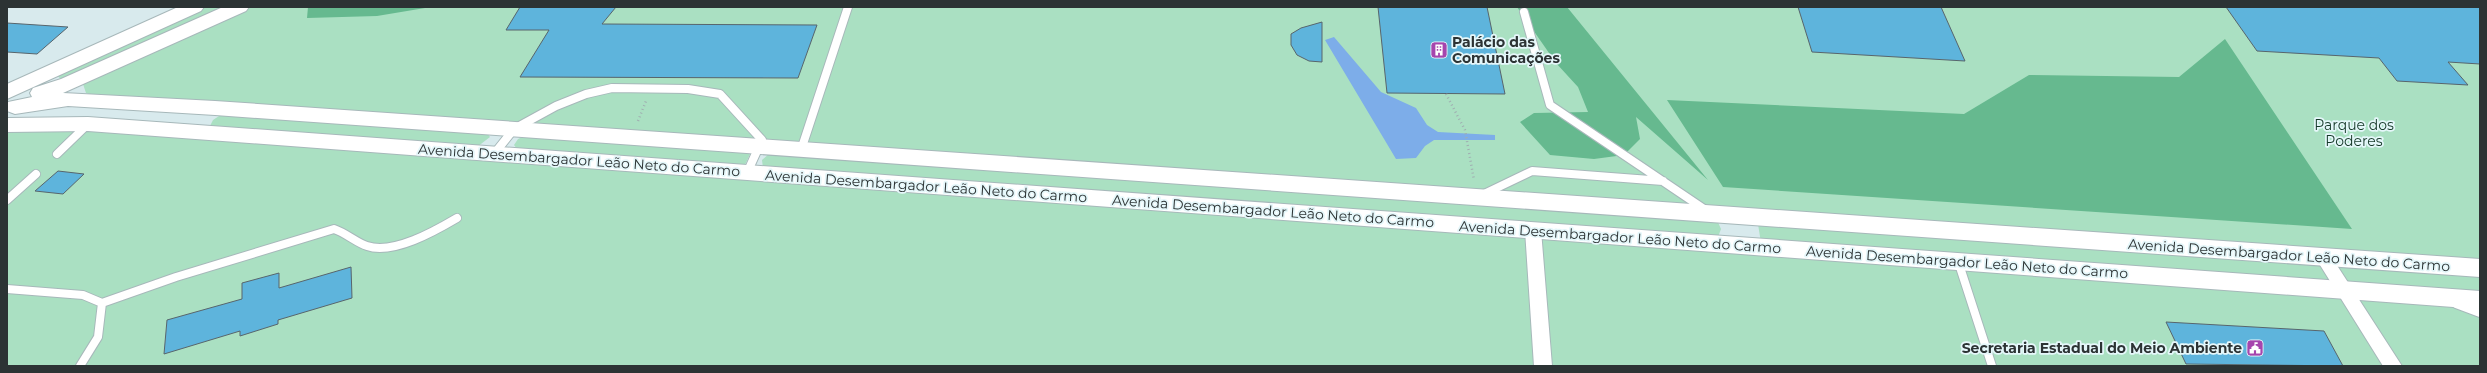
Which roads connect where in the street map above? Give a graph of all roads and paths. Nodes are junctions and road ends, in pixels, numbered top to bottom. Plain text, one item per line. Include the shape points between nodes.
1 (194, 7) edge
2 (239, 7) edge
3 (848, 7) edge
4 (1524, 12) dead end
5 (95, 71) junction
6 (1446, 94) dead end
7 (112, 102) junction
8 (10, 105) edge
9 (215, 108) junction
10 (77, 124) junction
11 (514, 129) junction
12 (191, 132) junction
13 (760, 147) junction
14 (800, 150) junction
15 (57, 154) dead end
16 (494, 154) junction
17 (747, 173) junction
18 (36, 174) dead end
19 (1664, 181) junction
20 (1477, 198) junction
21 (7, 200) edge
22 (1713, 214) junction
23 (1735, 216) junction
24 (457, 218) dead end
25 (1533, 230) junction
26 (1743, 247) junction
27 (2323, 257) junction
28 (1958, 261) junction
29 (2480, 268) edge
30 (7, 289) edge
31 (2344, 290) junction
32 (2432, 296) junction
33 (2480, 300) edge
34 (102, 303) junction
35 (2480, 313) edge
36 (80, 366) edge
37 (1543, 366) edge
38 (1992, 366) edge
39 (2393, 366) edge

1 - 8 main road
2 - 5 main road
3 - 14 lane
4 - 19 lane via 1550,105
5 - 7 main road via 83,84 86,93
5 - 8 main road
6 - 20 path via 1465,130
7 - 8 main road, Avenida Desembargador Leão Neto do Carmo via 62,99
7 - 9 main road, Avenida Desembargador Leão Neto do Carmo
8 - 10 main road, Avenida Desembargador Leão Neto do Carmo
9 - 11 main road, Avenida Desembargador Leão Neto do Carmo
9 - 12 main road
10 - 12 main road, Avenida Desembargador Leão Neto do Carmo
10 - 15 lane
11 - 13 main road, Avenida Desembargador Leão Neto do Carmo
11 - 13 lane via 556,106 586,94 612,88 688,89 720,94 762,140
11 - 16 lane
12 - 16 main road, Avenida Desembargador Leão Neto do Carmo
13 - 14 main road, Avenida Desembargador Leão Neto do Carmo
13 - 17 lane
14 - 20 main road, Avenida Desembargador Leão Neto do Carmo
16 - 17 main road, Avenida Desembargador Leão Neto do Carmo
17 - 25 main road, Avenida Desembargador Leão Neto do Carmo
18 - 21 lane
19 - 20 lane via 1532,171
19 - 22 lane
20 - 22 main road, Avenida Desembargador Leão Neto do Carmo
22 - 23 main road, Avenida Desembargador Leão Neto do Carmo
23 - 26 main road
23 - 27 main road, Avenida Desembargador Leão Neto do Carmo
24 - 34 lane via 440,229 407,242 383,247 369,247 334,229 176,277
25 - 26 main road, Avenida Desembargador Leão Neto do Carmo
25 - 37 street
26 - 28 main road, Avenida Desembargador Leão Neto do Carmo
27 - 29 main road, Avenida Desembargador Leão Neto do Carmo
27 - 31 street
28 - 31 main road, Avenida Desembargador Leão Neto do Carmo
28 - 38 lane
30 - 34 lane via 84,295
31 - 32 main road, Avenida Desembargador Leão Neto do Carmo
31 - 39 street
32 - 33 main road, Avenida Desembargador Leão Neto do Carmo
32 - 35 lane
34 - 36 lane via 103,323 95,346

